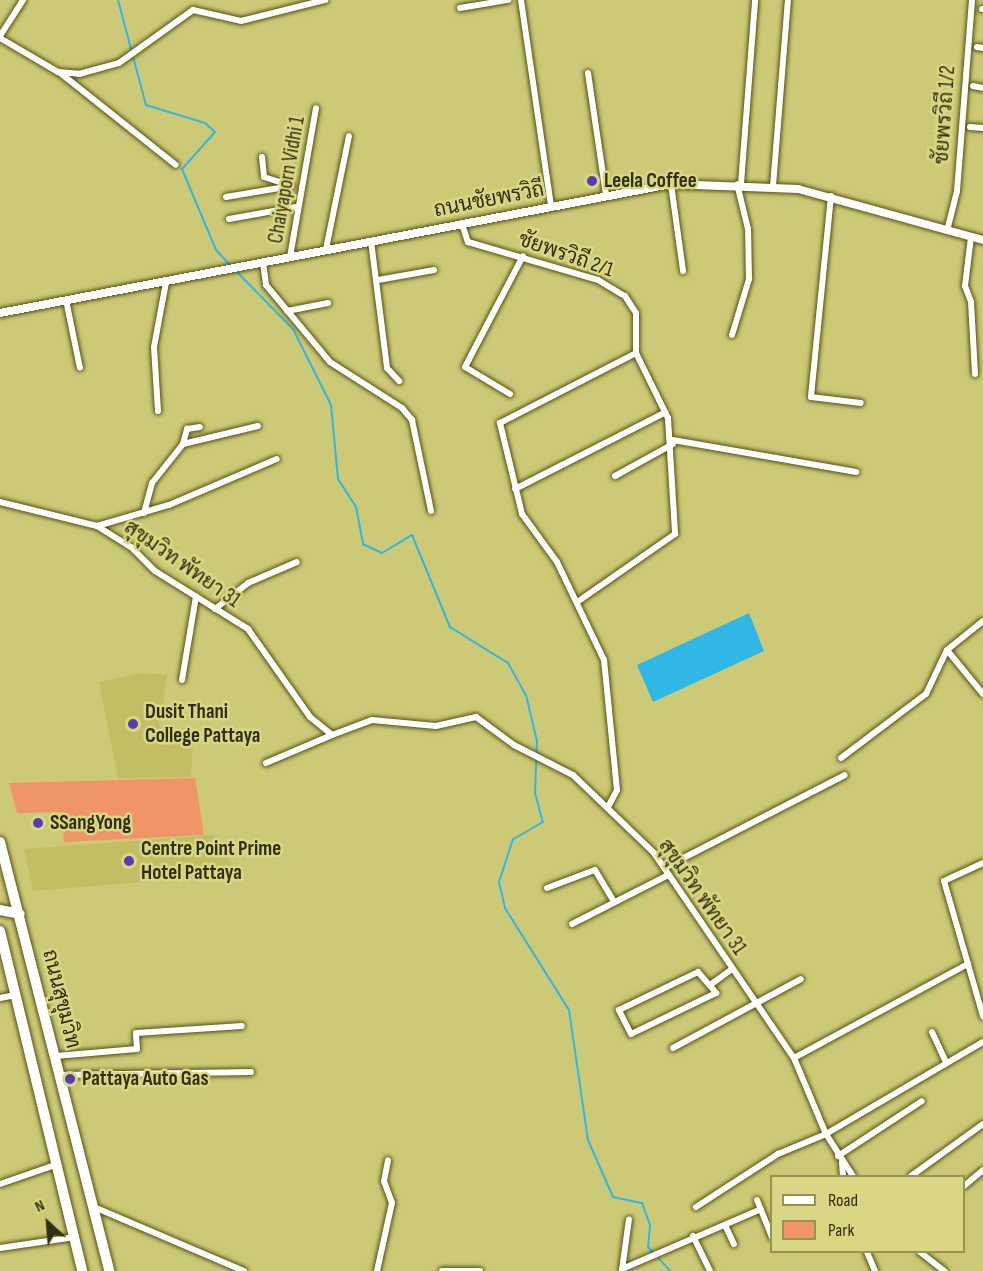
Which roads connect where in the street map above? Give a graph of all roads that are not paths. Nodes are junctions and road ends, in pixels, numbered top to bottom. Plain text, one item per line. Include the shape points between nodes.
1 (23, 0) edge
2 (325, 0) edge
3 (508, 0) edge
4 (521, 0) edge
5 (755, 0) edge
6 (788, 0) edge
7 (972, 0) edge
8 (315, 1) edge
9 (460, 8) dead end
10 (0, 37) edge
11 (58, 72) junction
12 (588, 73) dead end
13 (973, 87) dead end
14 (983, 88) edge
15 (316, 108) dead end
16 (970, 127) dead end
17 (983, 128) edge
18 (349, 136) dead end
19 (262, 157) dead end
20 (176, 165) dead end
21 (671, 184) junction
22 (739, 184) junction
23 (291, 186) junction
24 (773, 186) junction
25 (300, 189) junction
26 (606, 195) junction
27 (831, 196) junction
28 (226, 197) dead end
29 (551, 206) junction
30 (296, 207) junction
31 (230, 219) dead end
32 (462, 224) junction
33 (947, 231) junction
34 (971, 237) junction
35 (983, 240) edge
36 (371, 241) junction
37 (326, 249) junction
38 (523, 256) junction
39 (290, 257) junction
40 (263, 263) junction
41 (434, 270) dead end
42 (683, 271) dead end
43 (378, 280) junction
44 (166, 282) junction
45 (66, 300) junction
46 (328, 303) dead end
47 (287, 311) junction
48 (0, 313) edge
49 (732, 335) dead end
50 (636, 353) junction
51 (80, 368) dead end
52 (975, 374) dead end
53 (399, 381) dead end
54 (510, 394) dead end
55 (861, 403) dead end
56 (158, 411) dead end
57 (666, 412) junction
58 (258, 426) dead end
59 (200, 427) dead end
60 (673, 442) junction
61 (183, 444) junction
62 (277, 459) dead end
63 (856, 472) dead end
64 (615, 476) dead end
65 (515, 489) junction
66 (0, 502) edge
67 (431, 511) dead end
68 (144, 513) junction
69 (97, 526) junction
70 (297, 562) dead end
71 (195, 596) junction
72 (577, 603) junction
73 (216, 609) junction
74 (983, 621) edge
75 (947, 650) junction
76 (182, 680) dead end
77 (983, 694) edge
78 (332, 735) junction
79 (841, 758) dead end
80 (266, 763) dead end
81 (845, 775) dead end
82 (608, 807) junction
83 (0, 842) edge
84 (983, 863) edge
85 (664, 868) junction
86 (668, 875) junction
87 (547, 888) dead end
88 (614, 902) junction
89 (0, 910) edge
90 (20, 914) junction
91 (572, 924) dead end
92 (0, 931) edge
93 (968, 964) junction
94 (732, 969) junction
95 (801, 979) dead end
96 (710, 985) junction
97 (16, 995) junction
98 (0, 998) edge
99 (759, 1006) junction
100 (983, 1016) edge
101 (242, 1026) dead end
102 (932, 1032) dead end
103 (983, 1042) edge
104 (673, 1048) dead end
105 (56, 1056) junction
106 (794, 1058) junction
107 (946, 1062) junction
108 (251, 1072) dead end
109 (60, 1075) junction
110 (921, 1101) dead end
111 (983, 1124) edge
112 (825, 1134) junction
113 (840, 1159) junction
114 (388, 1161) dead end
115 (58, 1164) junction
116 (983, 1170) edge
117 (843, 1175) edge
118 (852, 1175) edge
119 (912, 1175) edge
120 (0, 1184) edge
121 (965, 1184) edge
122 (758, 1200) dead end
123 (94, 1207) junction
124 (696, 1207) dead end
125 (761, 1209) junction
126 (629, 1219) dead end
127 (725, 1225) junction
128 (770, 1234) edge
129 (693, 1236) junction
130 (75, 1237) junction
131 (734, 1244) dead end
132 (0, 1248) edge
133 (868, 1253) edge
134 (922, 1253) edge
135 (626, 1270) edge
136 (82, 1271) edge
137 (109, 1271) edge
138 (244, 1271) edge
139 (377, 1271) edge
140 (442, 1271) edge
141 (480, 1271) edge
142 (710, 1271) edge
143 (875, 1271) edge
144 (944, 1271) edge

1 - 10 street
2 - 8 street
3 - 9 street
4 - 29 street
5 - 22 street
6 - 24 street
7 - 33 street, ชัยพรวิถี 1/2 via 957,191
8 - 11 street via 241,21 221,20 196,9 123,60 97,71
10 - 11 street
11 - 20 street
12 - 26 street
13 - 14 street
15 - 25 street, Chaiyaporn Vidhi 1
16 - 17 street
18 - 37 street
19 - 23 street via 264,177
21 - 22 main road, ถนนชัยพรวิถี
21 - 26 main road, ถนนชัยพรวิถี
21 - 42 street
22 - 24 main road, ถนนชัยพรวิถี
22 - 49 street via 748,229 749,279
23 - 25 street
23 - 28 street
24 - 27 main road, ถนนชัยพรวิถี
25 - 30 street, Chaiyaporn Vidhi 1
26 - 29 main road, ถนนชัยพรวิถี
27 - 33 main road, ถนนชัยพรวิถี
27 - 55 street via 812,397
29 - 32 main road, ถนนชัยพรวิถี
30 - 31 street
30 - 39 street, Chaiyaporn Vidhi 1
32 - 36 main road, ถนนชัยพรวิถี
32 - 38 street, ชัยพรวิถี 2/1 via 468,242
33 - 34 main road, ถนนชัยพรวิถี
34 - 35 main road, ถนนชัยพรวิถี
34 - 52 street via 965,286 971,302
36 - 37 main road, ถนนชัยพรวิถี
36 - 43 street
37 - 39 main road, ถนนชัยพรวิถี
38 - 50 street, ชัยพรวิถี 2/1 via 598,280 625,296 636,313
38 - 54 street via 465,367
39 - 40 main road, ถนนชัยพรวิถี
40 - 44 main road, ถนนชัยพรวิถี
40 - 47 street via 266,285
41 - 43 street
43 - 53 street via 387,368
44 - 45 main road, ถนนชัยพรวิถี
44 - 56 street via 154,347
45 - 48 main road, ถนนชัยพรวิถี
45 - 51 street
46 - 47 street
47 - 67 street via 330,362 402,408 412,420
50 - 57 street, ชัยพรวิถี 2/1
50 - 65 street via 500,423
57 - 60 street, ชัยพรวิถี 2/1
57 - 65 street
58 - 61 street
59 - 61 street via 187,429
60 - 63 street
60 - 64 street
60 - 72 street, ชัยพรวิถี 2/1 via 675,534
61 - 68 street via 152,483
62 - 68 street
65 - 72 street via 522,514 557,562
66 - 69 street, สุขุมวิท พัทยา 31
68 - 69 street
69 - 71 street, สุขุมวิท พัทยา 31
70 - 73 street via 248,583
71 - 73 street, สุขุมวิท พัทยา 31
71 - 76 street
72 - 82 street via 604,660 617,790
73 - 78 street, สุขุมวิท พัทยา 31 via 248,629 310,717
74 - 75 street
75 - 77 street
75 - 79 street via 926,694
78 - 80 street
78 - 82 street, สุขุมวิท พัทยา 31 via 372,720 436,726 467,716 548,760
81 - 85 street
82 - 85 street, สุขุมวิท พัทยา 31
83 - 90 highway, ถนนสุขุมวิท
84 - 93 street via 944,881
85 - 86 street, สุขุมวิท พัทยา 31
86 - 88 street
86 - 94 street, สุขุมวิท พัทยา 31
87 - 88 street via 594,870
88 - 91 street
89 - 90 highway
90 - 105 highway, ถนนสุขุมวิท
92 - 97 highway, ถนนสุขุมวิท
93 - 100 street
93 - 106 street
94 - 96 street
94 - 99 street, สุขุมวิท พัทยา 31
95 - 99 street
96 - 96 street via 698,972 619,1010 631,1034 716,993
97 - 98 street
97 - 115 highway, ถนนสุขุมวิท
99 - 104 street
99 - 106 street, สุขุมวิท พัทยา 31
101 - 105 street via 136,1033 137,1049
102 - 107 street
103 - 107 street
105 - 109 highway, ถนนสุขุมวิท
106 - 112 street, สุขุมวิท พัทยา 31
107 - 112 street
108 - 109 street
109 - 123 highway, ถนนสุขุมวิท
110 - 113 street
111 - 119 street
112 - 113 street, สุขุมวิท พัทยา 31
112 - 124 street via 778,1154
113 - 117 street
113 - 118 street, สุขุมวิท พัทยา 31
114 - 139 street via 384,1181 392,1203
115 - 120 street
115 - 130 highway, ถนนสุขุมวิท
116 - 121 street
122 - 125 street
123 - 137 highway, ถนนสุขุมวิท
123 - 138 street
125 - 127 street
125 - 128 street
126 - 135 street
127 - 129 street
127 - 131 street
129 - 135 street
129 - 142 street
130 - 132 street
130 - 136 highway, ถนนสุขุมวิท
133 - 143 street
134 - 144 street
140 - 141 street

